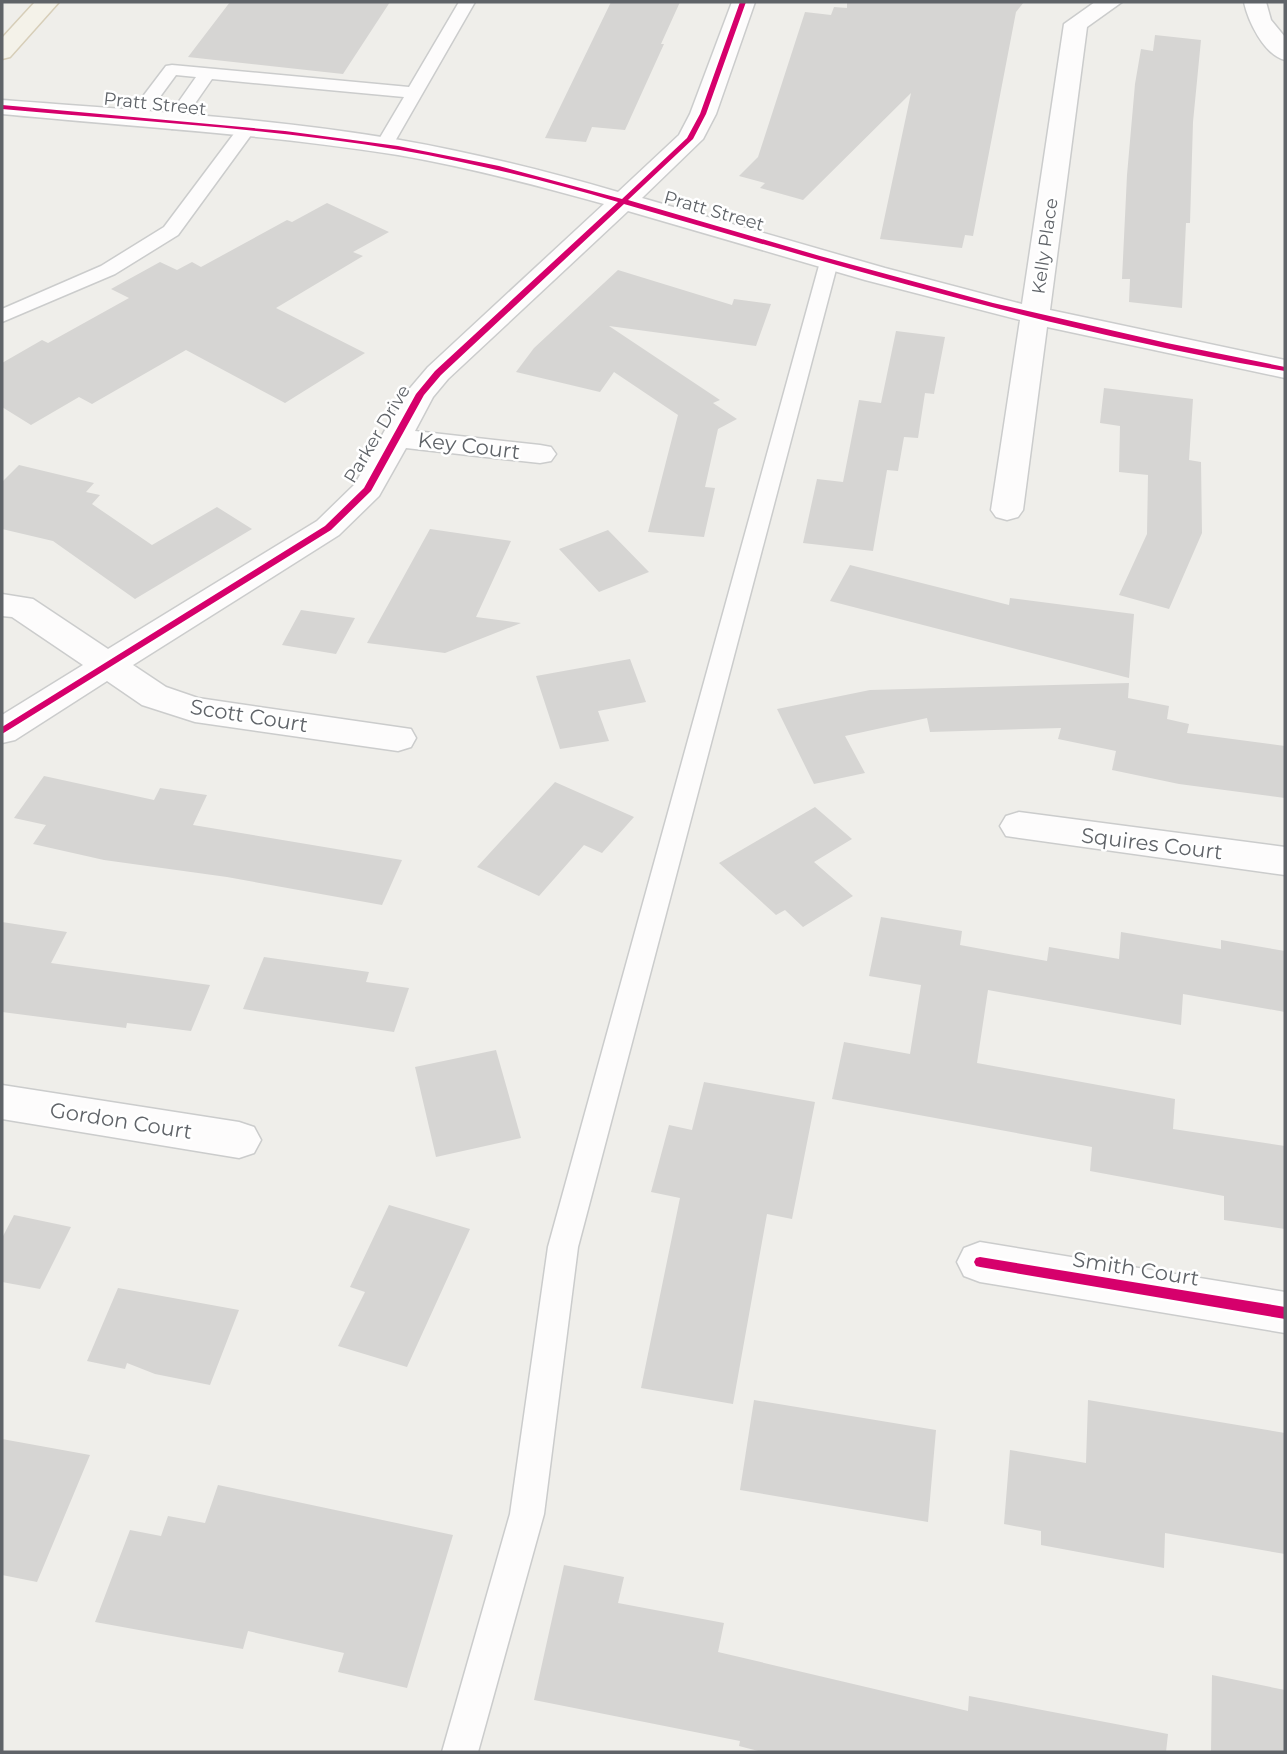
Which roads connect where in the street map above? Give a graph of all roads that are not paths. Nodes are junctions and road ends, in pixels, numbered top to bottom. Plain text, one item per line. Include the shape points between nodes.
1 (47, 2) edge
2 (467, 2) edge
3 (743, 2) edge
4 (1111, 2) edge
5 (1255, 2) edge
6 (2, 52) edge
7 (1285, 53) edge
8 (207, 74) junction
9 (415, 93) junction
10 (2, 107) edge
11 (134, 120) junction
12 (172, 124) junction
13 (244, 131) junction
14 (384, 146) junction
15 (623, 203) junction
16 (829, 262) junction
17 (1035, 314) junction
18 (2, 316) edge
19 (1285, 369) edge
20 (397, 438) junction
21 (540, 454) dead end
22 (1007, 510) dead end
23 (2, 605) edge
24 (109, 664) junction
25 (2, 730) edge
26 (398, 738) dead end
27 (1019, 826) dead end
28 (1285, 861) edge
29 (2, 1102) edge
30 (239, 1140) dead end
31 (980, 1262) dead end
32 (1285, 1313) edge
33 (460, 1752) edge

1 - 6 main road
2 - 9 lane
3 - 15 street, Parker Drive via 690,139
4 - 17 street, Kelly Place via 1076,24
5 - 7 street via 1260,21
8 - 9 lane
8 - 11 lane via 172,70
8 - 12 lane
9 - 14 lane
10 - 11 street, Pratt Street
11 - 12 street, Pratt Street
12 - 13 street, Pratt Street
13 - 14 street, Pratt Street
13 - 18 lane via 171,231 108,270
14 - 15 street, Pratt Street via 474,163
15 - 16 street, Pratt Street
15 - 20 street, Parker Drive via 438,373
16 - 17 street, Pratt Street
16 - 33 lane via 563,1247 527,1514
17 - 19 street, Pratt Street
17 - 22 street, Kelly Place
20 - 21 street, Key Court
20 - 24 street, Parker Drive via 368,489 328,528
23 - 24 street, Scott Court via 21,607
24 - 25 street, Parker Drive
24 - 26 street, Scott Court via 154,696 195,710
27 - 28 street, Squires Court
29 - 30 street, Gordon Court
31 - 32 street, Smith Court

